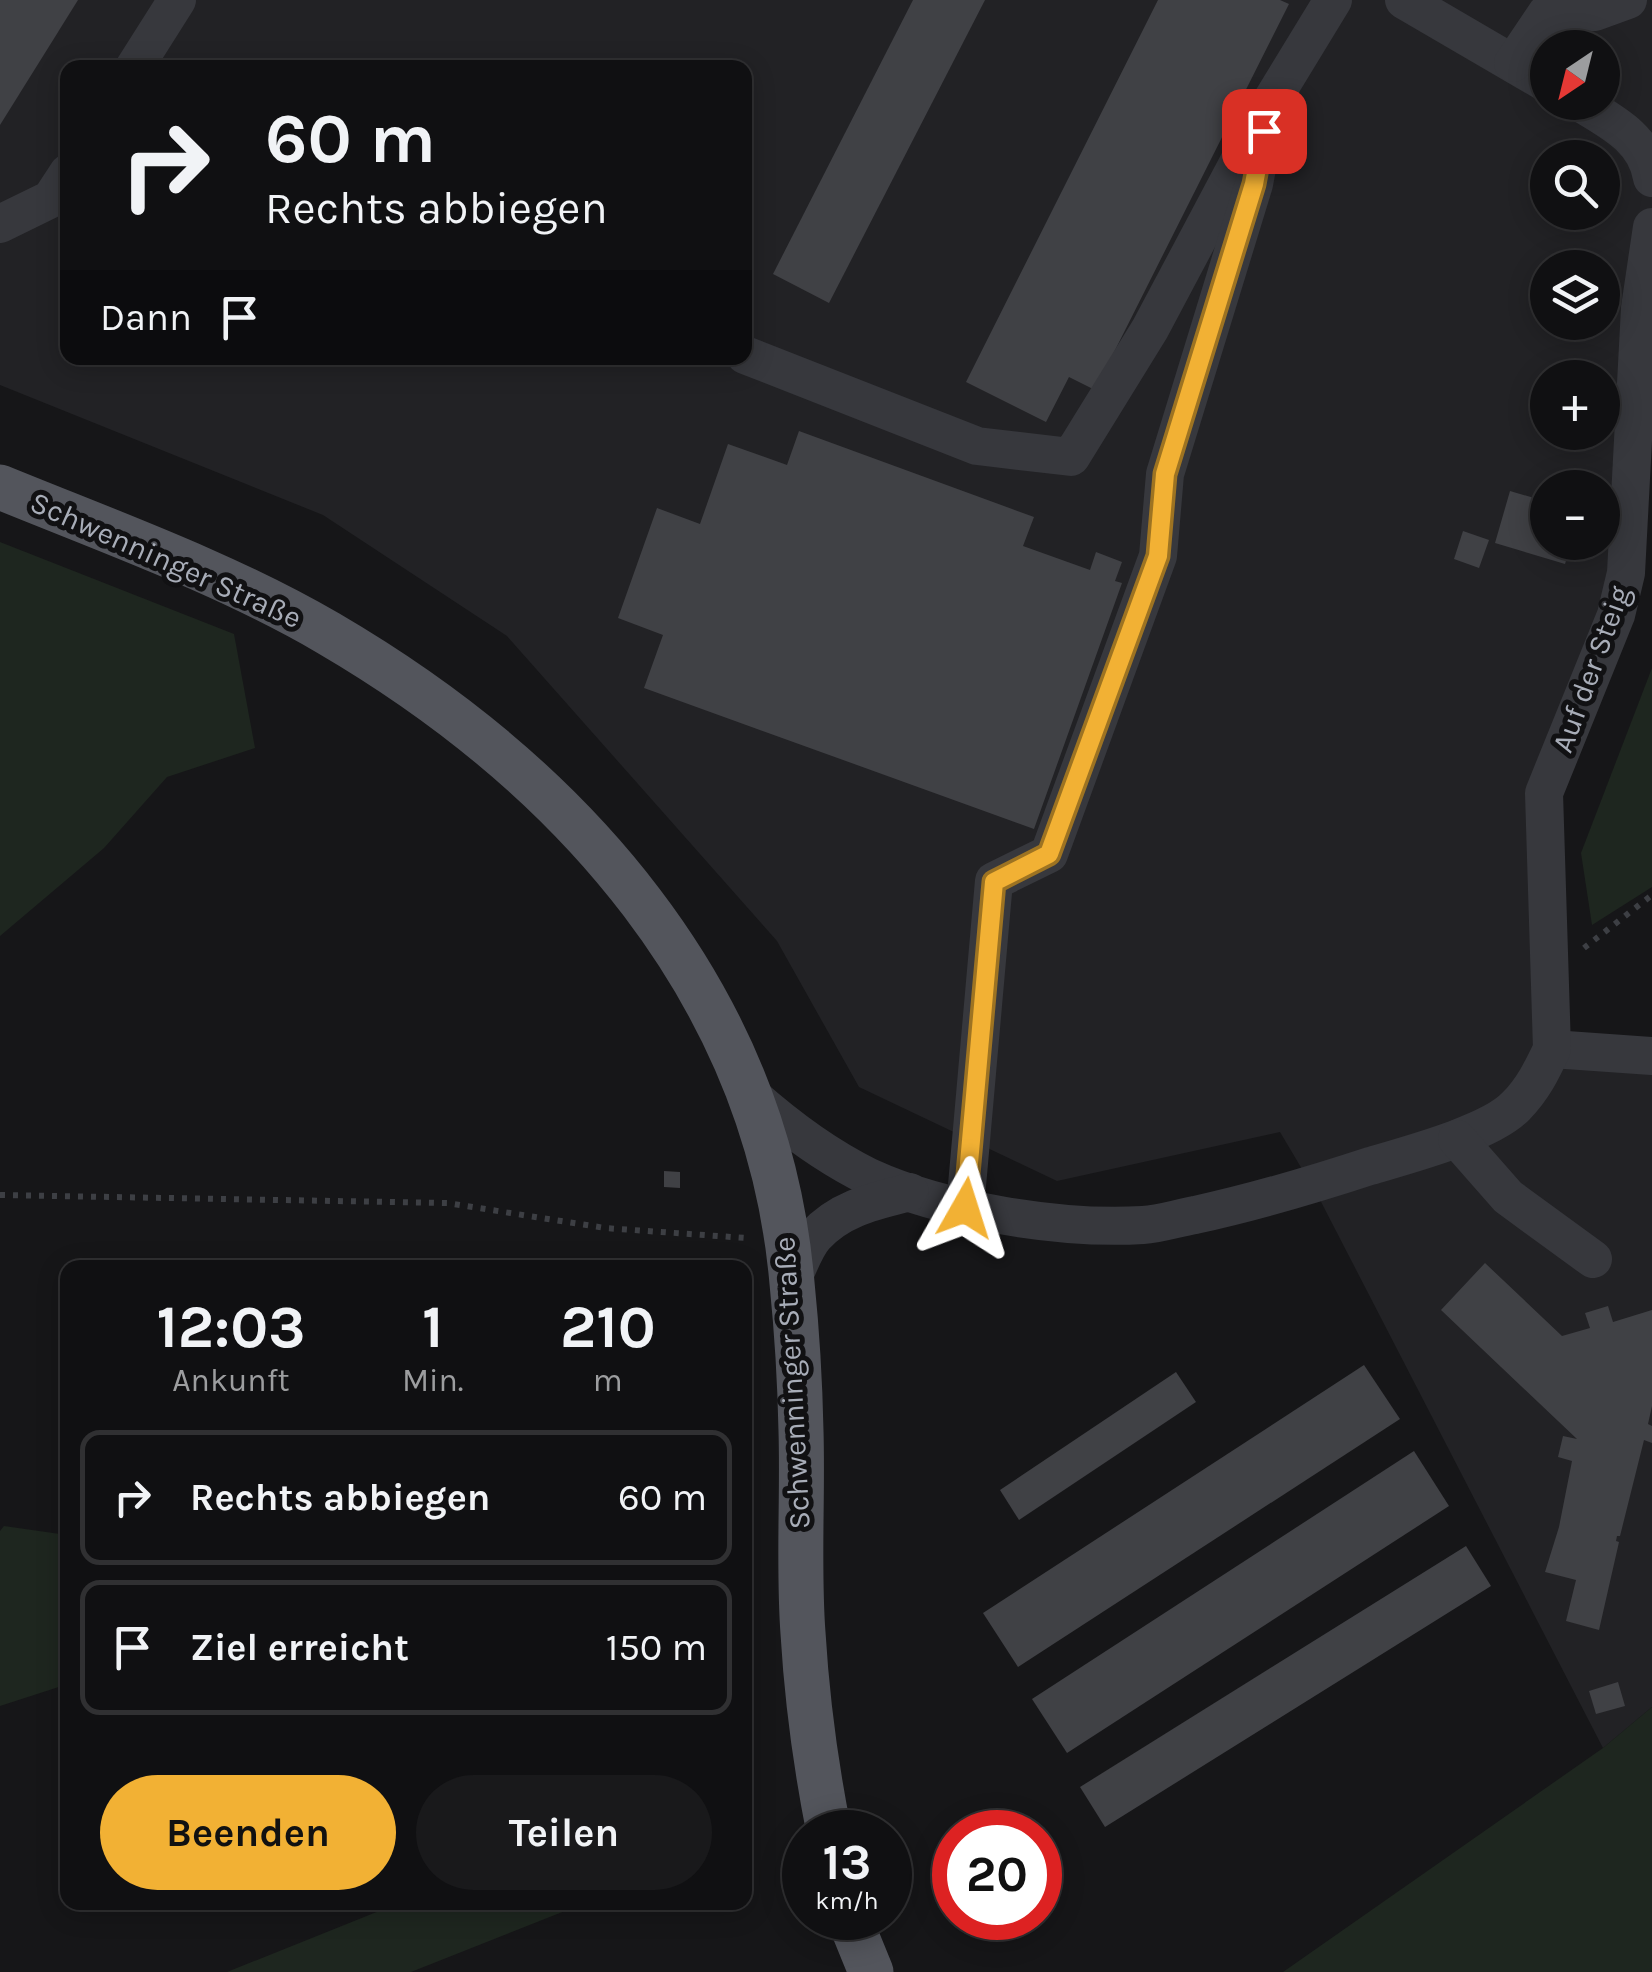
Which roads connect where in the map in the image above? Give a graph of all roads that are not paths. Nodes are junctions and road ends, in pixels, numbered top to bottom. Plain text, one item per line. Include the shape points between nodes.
1 (177, 0) edge
2 (1333, 0) edge
3 (1628, 0) edge
4 (1419, 4) edge
5 (139, 60) edge
6 (1513, 64) junction
7 (1530, 74) edge
8 (1269, 105) junction
9 (1608, 120) edge
10 (1652, 178) edge
11 (60, 186) edge
12 (0, 224) edge
13 (1652, 227) edge
14 (752, 358) edge
15 (0, 487) edge
16 (1552, 1049) junction
17 (1652, 1056) edge
18 (751, 1095) junction
19 (1457, 1138) junction
20 (910, 1192) junction
21 (965, 1208) junction
22 (1593, 1259) dead end
23 (789, 1260) junction
24 (824, 1810) edge
25 (858, 1940) edge
26 (871, 1972) edge

1 - 5 street
2 - 8 street
3 - 6 street via 1595,12 1546,14
4 - 6 street
6 - 7 street
8 - 14 street via 1150,329 1072,457 977,446
8 - 21 street via 1254,184 1165,474 1158,556 1049,854 994,882
9 - 10 street via 1628,132
11 - 12 street via 51,200
13 - 16 street, Auf der Steig via 1640,308 1626,573 1616,616 1544,793
15 - 18 main road, Schwenninger Straße via 215,576 327,632 457,720 546,792 618,870 683,956
16 - 17 street
16 - 19 street, Auf der Steig via 1514,1110
18 - 20 street, Auf der Steig via 840,1160
18 - 23 main road, Schwenninger Straße
19 - 21 street, Auf der Steig via 1267,1200 1145,1225 1054,1222
19 - 22 street via 1508,1197
20 - 21 street, Auf der Steig
20 - 23 street via 854,1207
23 - 24 main road, Schwenninger Straße via 801,1427 802,1630
25 - 26 main road

